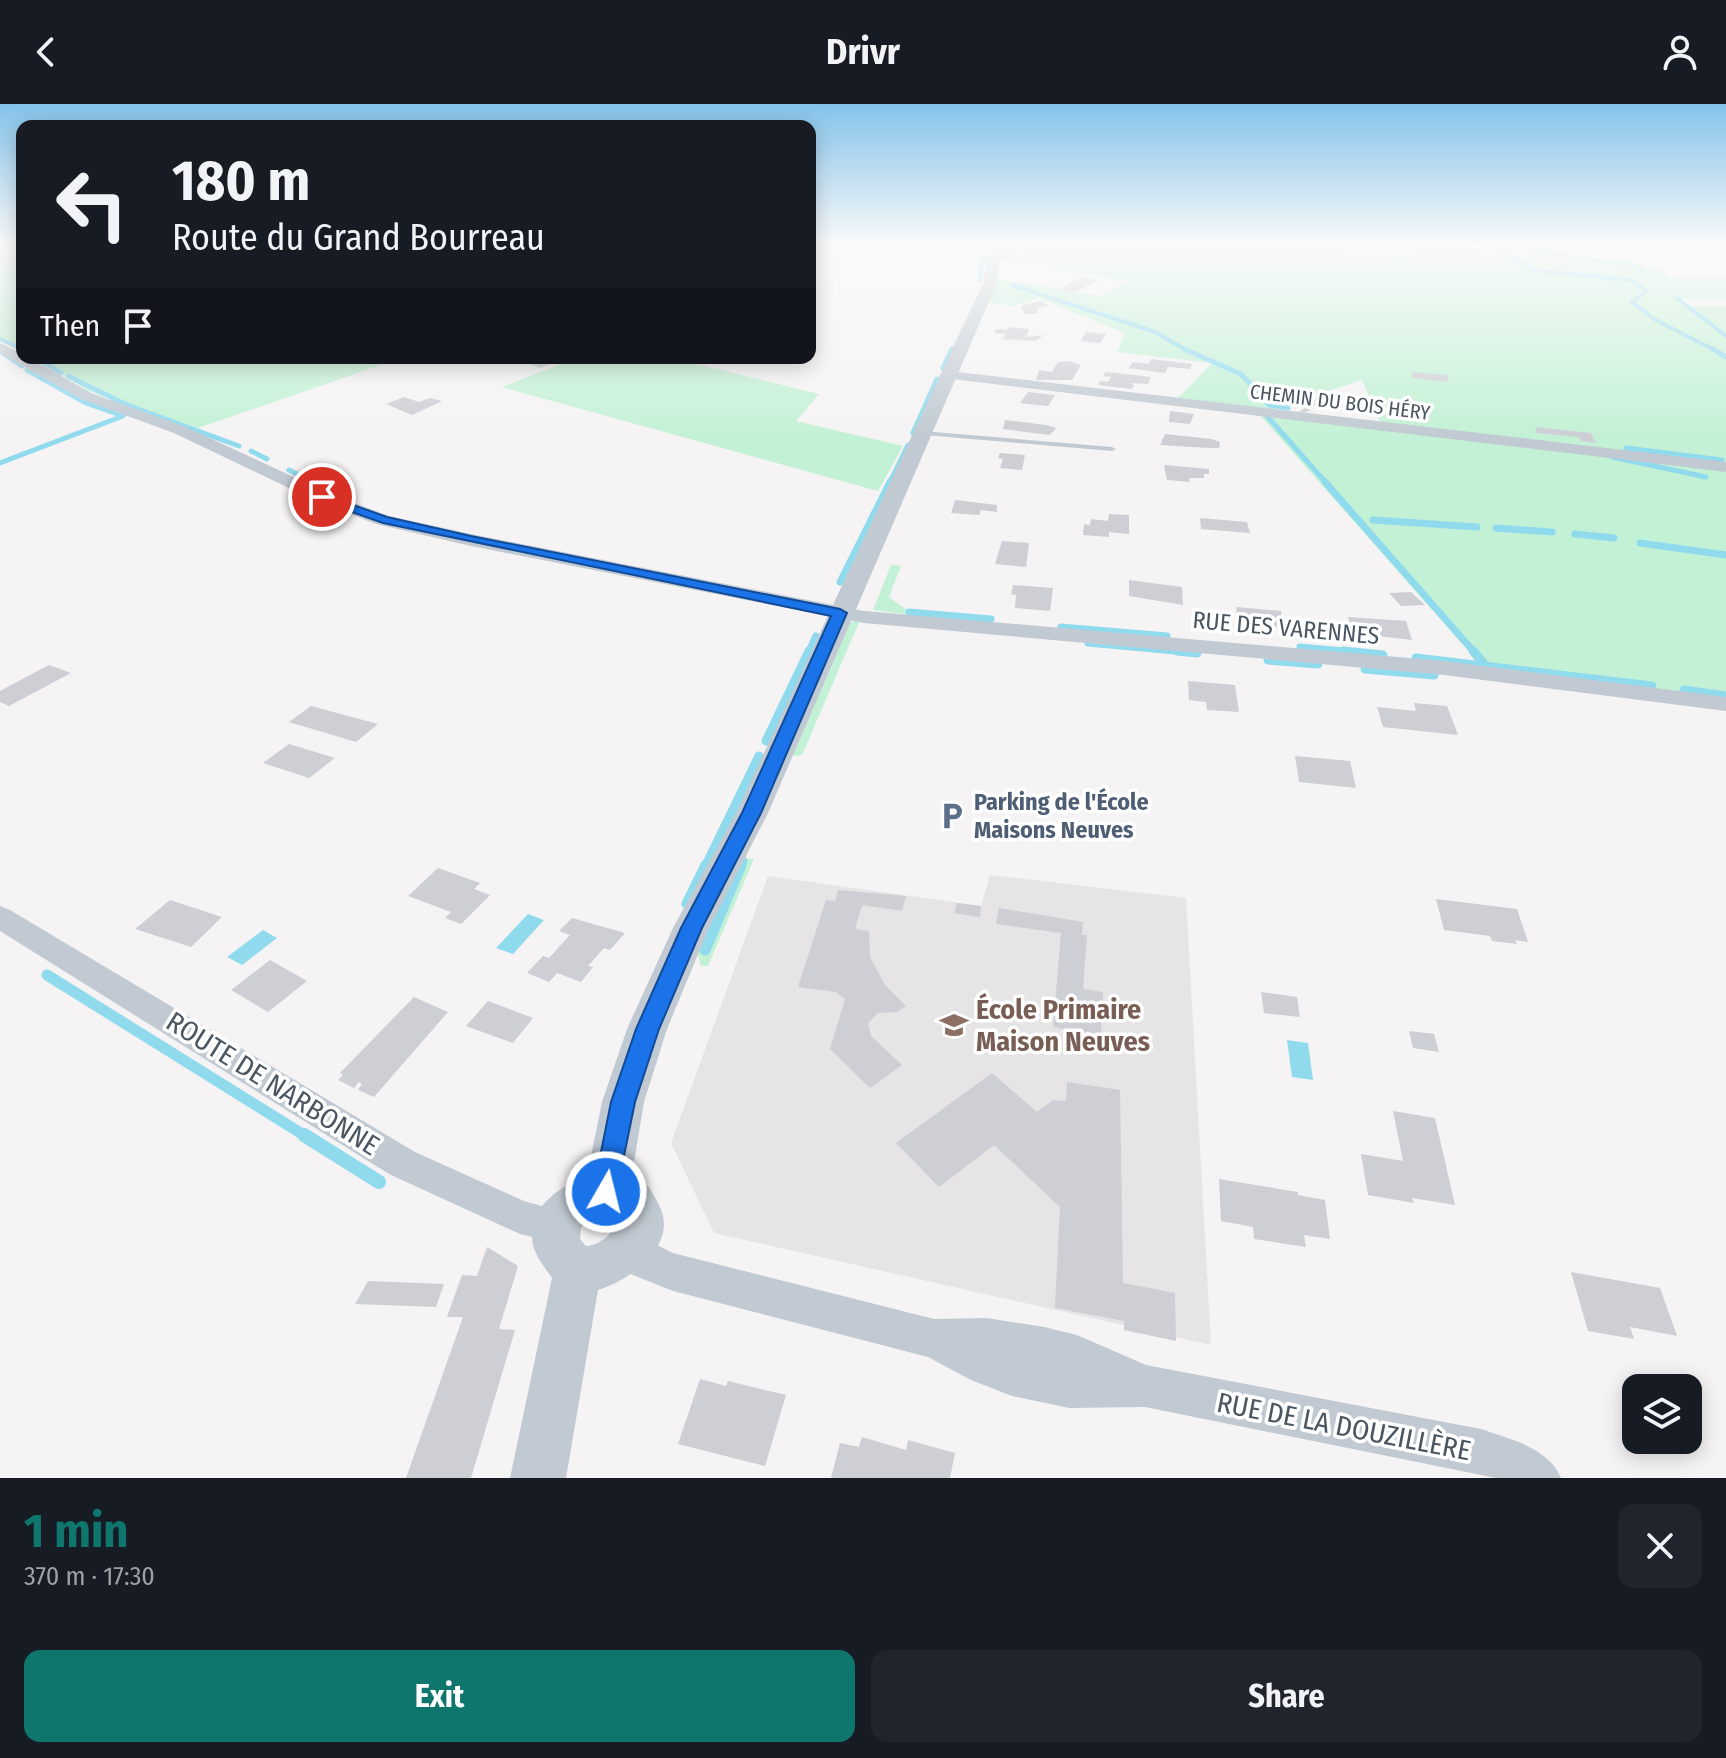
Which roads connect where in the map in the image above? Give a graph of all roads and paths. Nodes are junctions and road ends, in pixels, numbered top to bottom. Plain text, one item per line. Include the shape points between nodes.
1 (979, 308) edge
2 (30, 364) edge
3 (949, 375) junction
4 (925, 433) junction
5 (1112, 449) dead end
6 (1726, 467) edge
7 (840, 613) junction
8 (1726, 704) edge
9 (0, 917) edge
10 (606, 1192) junction
11 (568, 1246) junction
12 (630, 1249) junction
13 (538, 1478) edge
14 (1539, 1478) edge

1 - 3 street
2 - 7 street, RUE DES VARENNES via 86,396 180,430 383,520
3 - 4 street
3 - 6 street, CHEMIN DU BOIS HÉRY
4 - 5 lane
4 - 7 street
7 - 8 street, RUE DES VARENNES via 1444,668
7 - 10 street via 752,813 691,928 647,1029 623,1102
9 - 11 street, ROUTE DE NARBONNE via 402,1163 520,1217
10 - 11 street via 577,1201 563,1214
10 - 12 street via 626,1198 636,1209 640,1225
11 - 12 street via 606,1266
11 - 13 street
12 - 14 street, RUE DE LA DOUZILLÈRE via 642,1260 673,1272 933,1339 1028,1379 1105,1390 1145,1386 1481,1451

